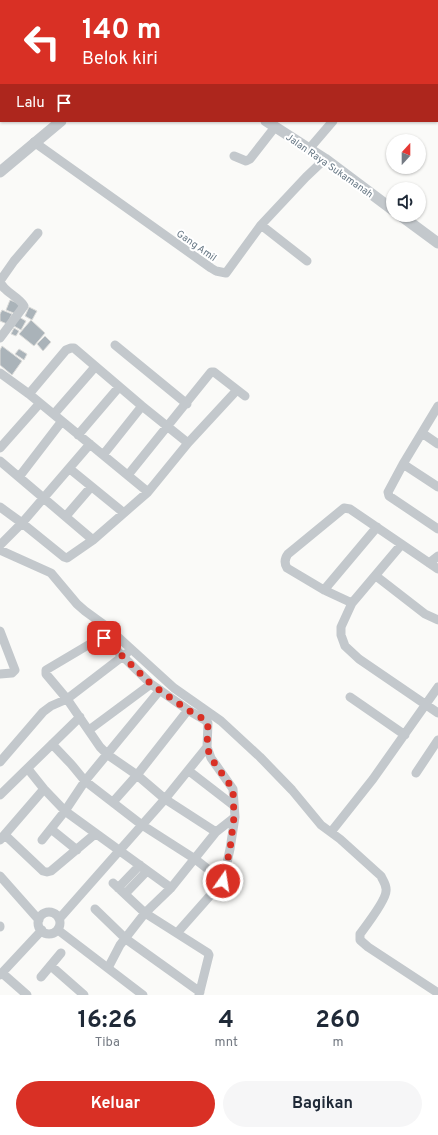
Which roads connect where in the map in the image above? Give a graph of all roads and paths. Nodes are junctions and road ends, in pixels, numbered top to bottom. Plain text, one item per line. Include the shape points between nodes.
1 (60, 122) edge
2 (332, 122) edge
3 (271, 124) edge
4 (34, 142) junction
5 (309, 149) junction
6 (234, 156) dead end
7 (325, 159) junction
8 (2, 169) edge
9 (386, 205) edge
10 (410, 222) edge
11 (261, 224) junction
12 (38, 233) dead end
13 (438, 243) edge
14 (307, 261) dead end
15 (0, 281) edge
16 (0, 338) edge
17 (115, 345) dead end
18 (95, 367) junction
19 (3, 375) edge
20 (0, 385) edge
21 (119, 387) junction
22 (29, 394) junction
23 (40, 403) junction
24 (187, 404) junction
25 (142, 406) junction
26 (438, 406) edge
27 (54, 414) junction
28 (62, 421) junction
29 (168, 426) junction
30 (422, 433) junction
31 (78, 435) junction
32 (188, 443) junction
33 (90, 444) junction
34 (438, 444) edge
35 (0, 448) edge
36 (103, 455) junction
37 (0, 461) edge
38 (403, 464) junction
39 (70, 469) junction
40 (128, 475) junction
41 (19, 477) junction
42 (91, 487) junction
43 (438, 487) edge
44 (148, 492) junction
45 (44, 498) junction
46 (0, 507) edge
47 (124, 513) junction
48 (66, 516) junction
49 (22, 523) junction
50 (377, 527) junction
51 (438, 529) edge
52 (93, 540) junction
53 (0, 545) edge
54 (401, 545) junction
55 (0, 550) edge
56 (438, 556) edge
57 (429, 563) junction
58 (438, 569) edge
59 (376, 576) junction
60 (324, 590) junction
61 (352, 603) junction
62 (438, 620) edge
63 (0, 632) edge
64 (131, 649) junction
65 (123, 657) junction
66 (0, 674) edge
67 (151, 684) junction
68 (438, 687) edge
69 (160, 690) junction
70 (350, 697) dead end
71 (67, 699) junction
72 (427, 705) junction
73 (188, 710) junction
74 (438, 713) edge
75 (80, 717) junction
76 (89, 730) junction
77 (405, 735) junction
78 (438, 740) edge
79 (52, 744) junction
80 (207, 747) junction
81 (108, 755) junction
82 (0, 762) edge
83 (28, 769) junction
84 (189, 771) junction
85 (416, 773) dead end
86 (137, 775) junction
87 (85, 781) junction
88 (44, 789) junction
89 (0, 795) edge
90 (165, 799) junction
91 (113, 802) junction
92 (233, 805) junction
93 (65, 811) junction
94 (234, 817) junction
95 (142, 825) junction
96 (51, 829) junction
97 (216, 832) junction
98 (331, 832) junction
99 (95, 834) junction
100 (2, 837) edge
101 (42, 840) dead end
102 (77, 850) junction
103 (120, 851) junction
104 (195, 859) junction
105 (144, 868) junction
106 (0, 876) edge
107 (223, 881) junction
108 (171, 888) junction
109 (95, 909) dead end
110 (145, 913) junction
111 (59, 919) junction
112 (39, 920) junction
113 (42, 930) junction
114 (58, 930) junction
115 (177, 933) junction
116 (126, 939) junction
117 (61, 954) dead end
118 (51, 966) junction
119 (108, 968) junction
120 (1, 974) edge
121 (41, 977) dead end
122 (438, 981) edge
123 (435, 991) edge
124 (129, 992) edge
125 (200, 994) edge
126 (27, 995) edge
127 (84, 995) edge
128 (143, 995) edge

1 - 4 street
2 - 5 street
3 - 5 street, Jalan Raya Sukamanah
3 - 6 street via 248,160
4 - 8 street
4 - 11 street, Gang Amil via 216,271 226,273
5 - 7 street, Jalan Raya Sukamanah
7 - 9 street, Jalan Raya Sukamanah
7 - 11 street, Gang Amil
10 - 13 street
11 - 14 street
12 - 15 street
15 - 16 street via 1,285 24,306
17 - 24 street
18 - 21 street
18 - 22 street via 74,348 69,348
18 - 27 street
19 - 20 street
19 - 22 street
21 - 25 street
21 - 31 street
22 - 23 street
23 - 27 street
23 - 35 street
24 - 29 street
24 - 32 street via 211,372 241,393
25 - 29 street
25 - 36 street
26 - 30 street
27 - 28 street
28 - 31 street
28 - 41 street
29 - 32 street
29 - 40 street
30 - 34 street
30 - 38 street
31 - 33 street
32 - 44 street
33 - 36 street
33 - 39 street
36 - 40 street
37 - 41 street
38 - 43 street
38 - 51 street via 388,492 389,496
39 - 42 street
39 - 45 street
40 - 44 street
41 - 45 street
42 - 47 street
42 - 48 street
44 - 47 street
45 - 48 street
45 - 49 street
46 - 49 street
47 - 52 street
48 - 52 street
49 - 52 street via 66,558
49 - 53 street
50 - 54 street
50 - 60 street
50 - 60 street via 345,507 288,554 285,561 287,568
54 - 57 street
54 - 59 street
55 - 64 street via 51,573 77,604
56 - 57 street
57 - 58 street
59 - 61 street
59 - 62 street via 424,614
60 - 61 street
61 - 72 street via 341,627 345,646
63 - 66 street via 15,670 12,674
64 - 65 street
64 - 98 street via 174,688 221,721
65 - 67 street
65 - 71 street
65 - 71 street via 101,638 46,670 46,674
67 - 69 street
67 - 76 street
68 - 72 street
69 - 73 street
69 - 81 street
70 - 77 street
71 - 75 street
71 - 82 street via 43,712
72 - 74 street
72 - 77 street
73 - 80 street via 208,723
73 - 86 street
75 - 76 street
75 - 79 street
76 - 81 street
77 - 98 street
78 - 85 street
79 - 83 street
79 - 87 street
80 - 84 street
80 - 92 street via 211,758 233,789
81 - 86 street
81 - 87 street
83 - 88 street
83 - 89 street
84 - 90 street
84 - 92 street
86 - 90 street
86 - 91 street
87 - 91 street
87 - 93 street
88 - 93 street
88 - 100 street
90 - 95 street
90 - 97 street
91 - 95 street
92 - 94 street
93 - 96 street
93 - 99 street
94 - 97 street
94 - 107 street
95 - 103 street
95 - 104 street
96 - 101 street
96 - 102 street
97 - 104 street
98 - 123 street via 380,876 385,884 387,892 360,934 360,940
99 - 102 street
99 - 103 street
100 - 102 street via 45,872 50,872
103 - 105 street
103 - 111 street
104 - 107 street
104 - 108 street
105 - 108 street
105 - 110 street via 118,888
106 - 112 street
107 - 115 street
108 - 110 street
109 - 116 street
110 - 115 street
110 - 116 street
111 - 112 street via 49,912
111 - 114 street
112 - 113 street via 38,924
113 - 114 street via 50,934
113 - 120 street
114 - 119 street
115 - 125 street via 209,955
116 - 119 street
116 - 125 street
117 - 118 street
118 - 121 street
118 - 127 street
119 - 124 street
120 - 126 street
122 - 123 street
124 - 128 street

